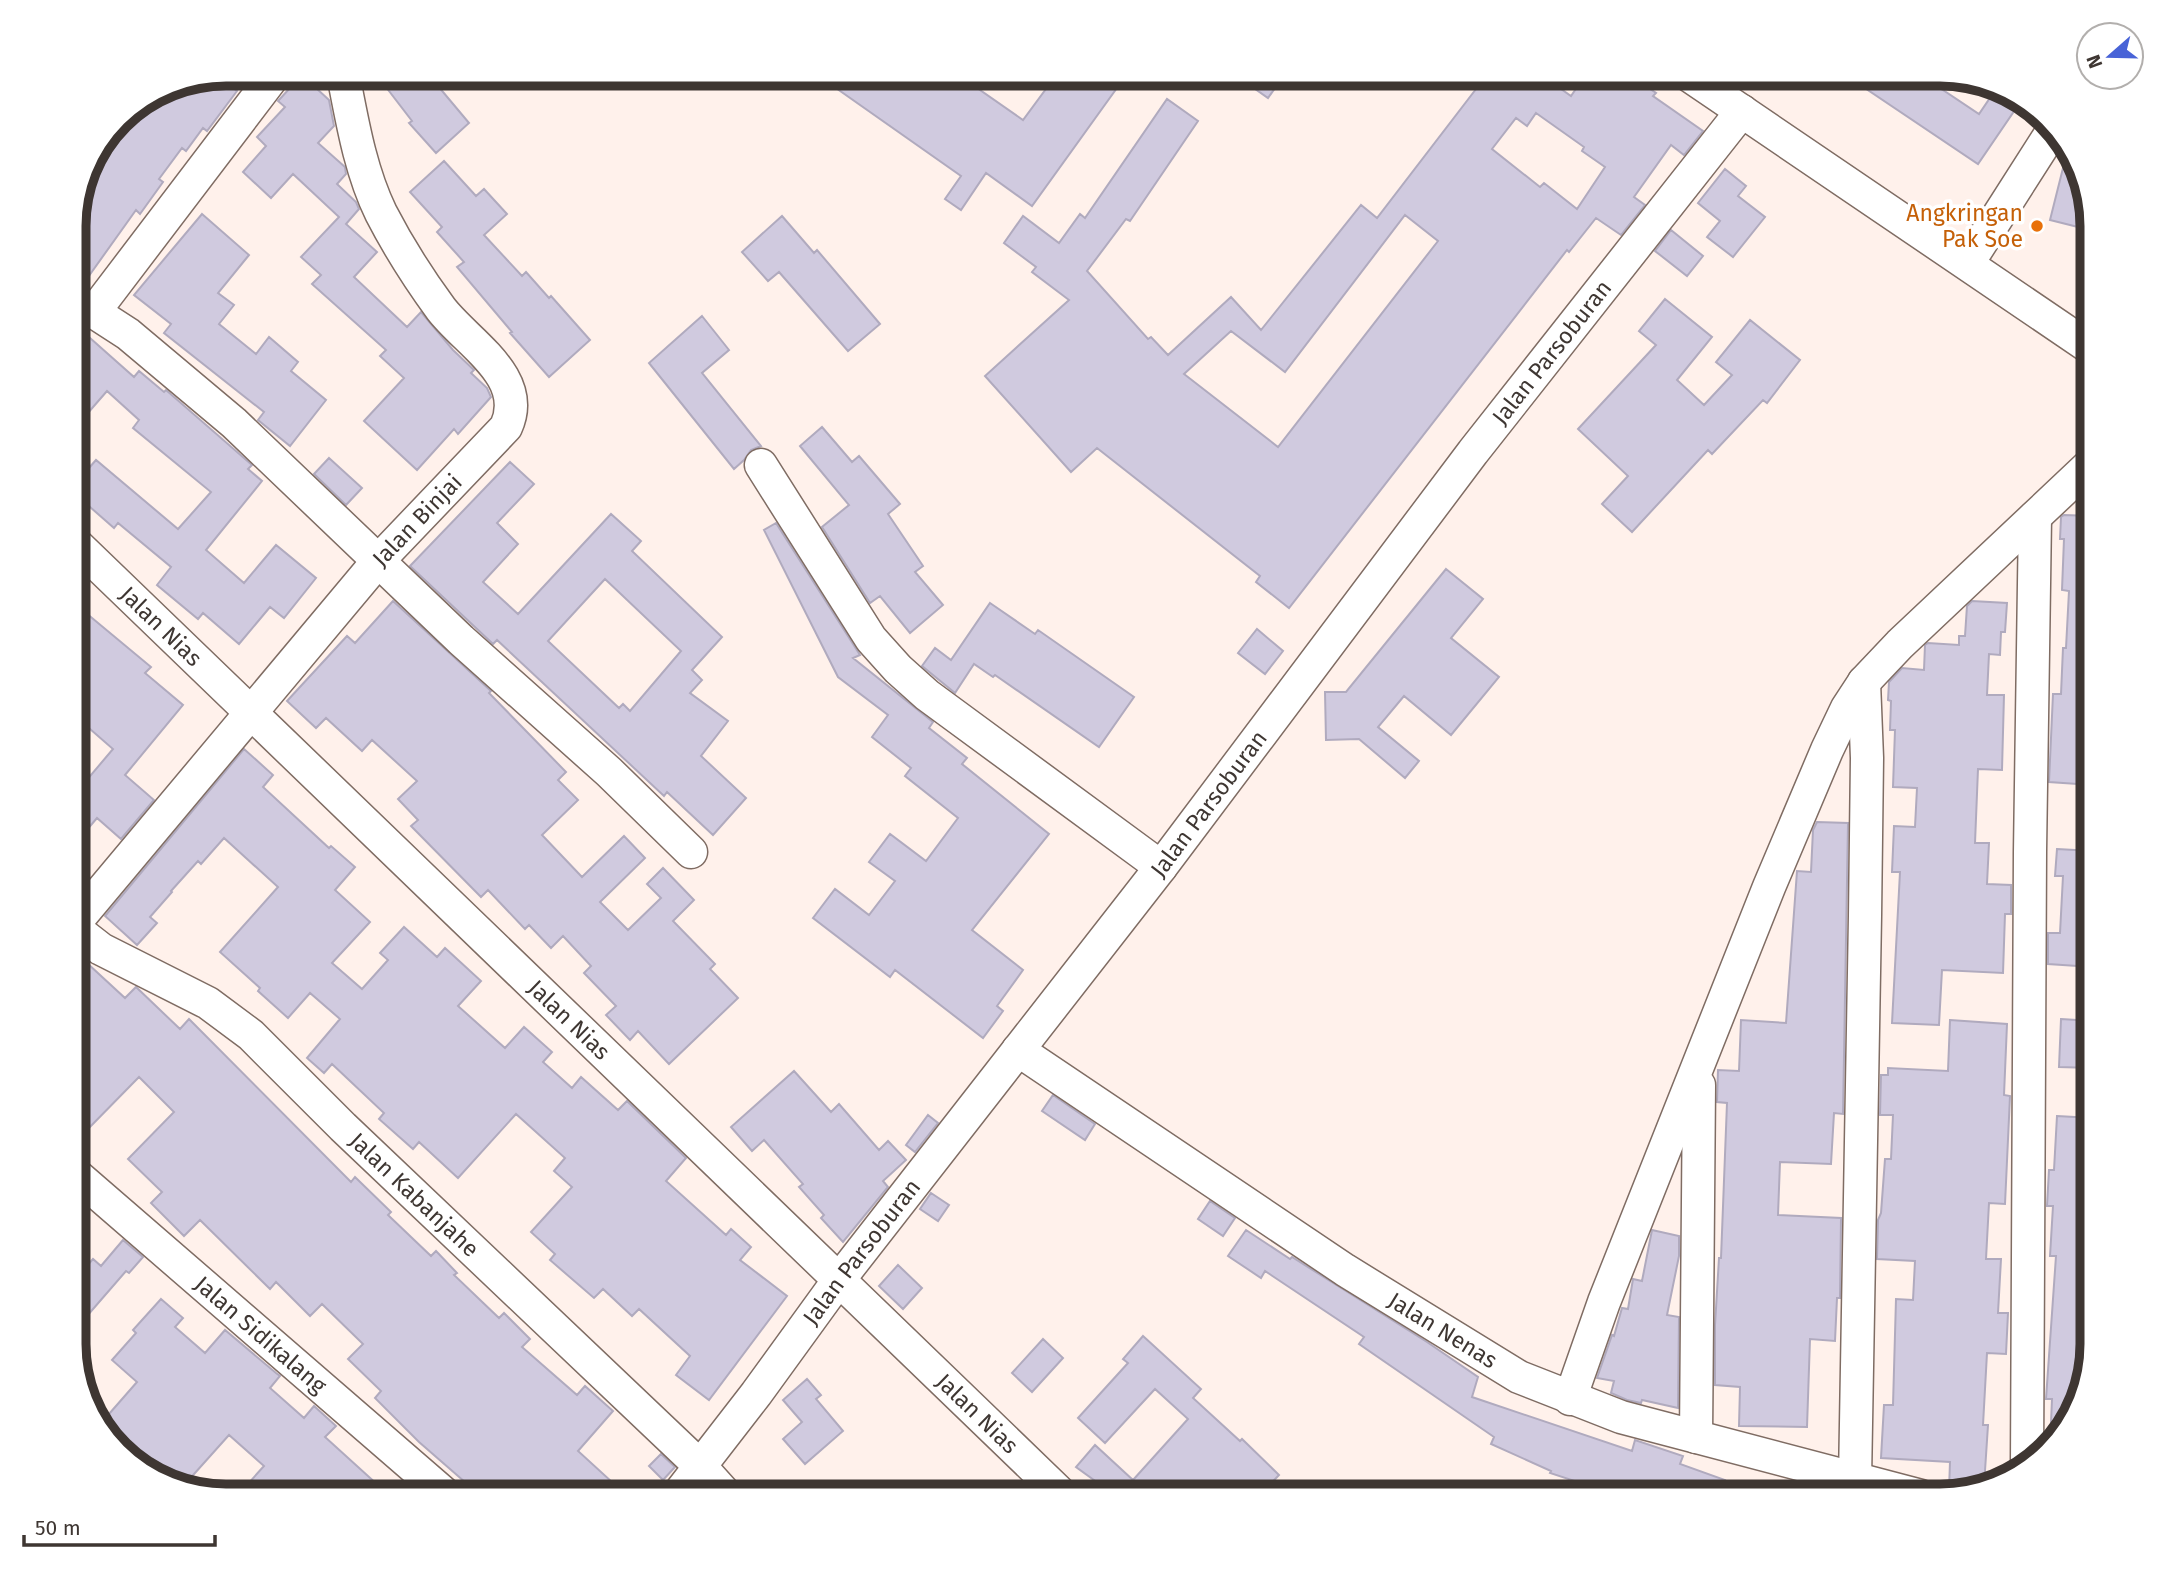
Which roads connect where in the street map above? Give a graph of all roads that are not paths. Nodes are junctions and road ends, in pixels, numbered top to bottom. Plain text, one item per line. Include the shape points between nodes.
1 (265, 86) edge
2 (345, 86) edge
3 (1705, 86) edge
4 (1742, 111) junction
5 (2049, 137) edge
6 (1968, 263) junction
7 (86, 310) edge
8 (86, 313) edge
9 (2080, 341) edge
10 (761, 466) dead end
11 (2080, 474) edge
12 (2035, 517) junction
13 (86, 554) edge
14 (378, 561) junction
15 (1864, 682) junction
16 (251, 712) junction
17 (691, 852) dead end
18 (1161, 867) junction
19 (86, 911) edge
20 (86, 936) edge
21 (1018, 1050) junction
22 (1699, 1066) junction
23 (86, 1183) edge
24 (838, 1281) junction
25 (1570, 1398) junction
26 (1696, 1437) junction
27 (2027, 1454) edge
28 (700, 1466) junction
29 (1855, 1480) junction
30 (433, 1484) edge
31 (686, 1484) edge
32 (716, 1484) edge
33 (1050, 1484) edge
34 (1872, 1484) edge

1 - 7 street
2 - 14 street, Jalan Binjai via 381,213 443,310 496,366 512,400 506,427
3 - 4 street
4 - 6 street
4 - 18 street, Jalan Parsoburan via 1474,452
5 - 6 street
6 - 9 street
8 - 14 street via 128,334 234,424
10 - 18 street via 871,639 898,669
11 - 12 street
12 - 15 street
12 - 27 street
13 - 16 street, Jalan Nias
14 - 16 street, Jalan Binjai
14 - 17 street
15 - 22 street via 1827,750
15 - 29 street via 1866,890
16 - 19 street, Jalan Binjai
16 - 24 street, Jalan Nias
18 - 21 street, Jalan Parsoburan
20 - 28 street, Jalan Kabanjahe via 229,1016
21 - 24 street, Jalan Parsoburan
21 - 25 street, Jalan Nenas via 1345,1270 1519,1377
22 - 25 street
22 - 26 street
23 - 30 street, Jalan Sidikalang
24 - 28 street, Jalan Parsoburan
24 - 33 street, Jalan Nias
25 - 26 street, Jalan Nenas
26 - 29 street, Jalan Nenas
28 - 31 street, Jalan Parsoburan
28 - 32 street, Jalan Kabanjahe
29 - 34 street, Jalan Nenas

